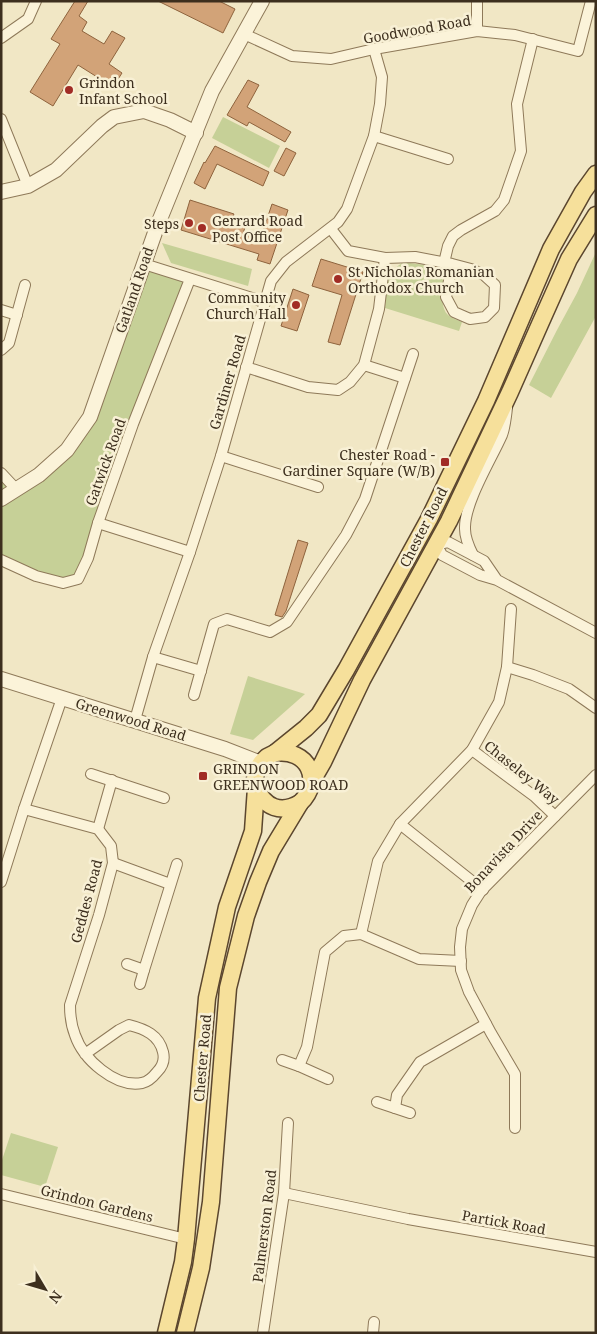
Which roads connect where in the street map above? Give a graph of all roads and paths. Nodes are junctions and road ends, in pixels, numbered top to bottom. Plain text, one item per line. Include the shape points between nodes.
1 (36, 1) edge
2 (262, 1) edge
3 (477, 1) edge
4 (591, 1) edge
5 (477, 31) junction
6 (244, 34) junction
7 (1, 38) edge
8 (533, 39) junction
9 (374, 49) junction
10 (1, 119) edge
11 (196, 133) junction
12 (374, 136) junction
13 (448, 159) dead end
14 (596, 174) edge
15 (28, 186) junction
16 (1, 192) edge
17 (596, 215) edge
18 (331, 229) junction
19 (384, 258) junction
20 (144, 264) junction
21 (448, 264) junction
22 (190, 279) junction
23 (25, 284) dead end
24 (264, 302) junction
25 (1, 310) edge
26 (17, 315) junction
27 (1, 350) edge
28 (413, 354) dead end
29 (364, 365) junction
30 (246, 367) junction
31 (405, 378) junction
32 (510, 392) junction
33 (220, 456) junction
34 (1, 473) edge
35 (318, 487) dead end
36 (16, 489) junction
37 (1, 499) edge
38 (98, 523) junction
39 (419, 537) junction
40 (437, 545) junction
41 (190, 552) junction
42 (473, 555) junction
43 (1, 560) edge
44 (497, 580) junction
45 (511, 609) dead end
46 (596, 633) edge
47 (154, 657) junction
48 (507, 667) junction
49 (201, 671) junction
50 (1, 678) edge
51 (194, 695) dead end
52 (62, 698) junction
53 (596, 708) edge
54 (135, 720) junction
55 (472, 750) junction
56 (275, 753) junction
57 (260, 763) junction
58 (91, 774) dead end
59 (596, 775) edge
60 (112, 780) junction
61 (312, 781) junction
62 (256, 788) junction
63 (164, 798) dead end
64 (300, 803) junction
65 (24, 809) junction
66 (555, 816) junction
67 (400, 824) junction
68 (98, 829) junction
69 (112, 863) junction
70 (177, 864) dead end
71 (3, 868) edge
72 (1, 882) edge
73 (170, 884) junction
74 (483, 890) junction
75 (361, 934) junction
76 (461, 961) junction
77 (127, 964) dead end
78 (144, 970) junction
79 (140, 984) dead end
80 (486, 1024) junction
81 (86, 1054) junction
82 (282, 1060) dead end
83 (299, 1066) junction
84 (328, 1079) dead end
85 (377, 1102) dead end
86 (394, 1108) junction
87 (410, 1113) dead end
88 (288, 1123) dead end
89 (515, 1128) dead end
90 (284, 1193) junction
91 (1, 1194) edge
92 (186, 1239) junction
93 (596, 1252) edge
94 (166, 1333) edge
95 (185, 1333) edge
96 (263, 1333) edge

1 - 7 street via 28,19
2 - 6 street, Gatland Road
3 - 5 street
4 - 8 street, Goodwood Road via 578,51
5 - 8 street, Goodwood Road
5 - 9 street, Goodwood Road
6 - 9 street, Goodwood Road via 292,56 331,59
6 - 11 street, Gatland Road via 212,91
8 - 21 street via 517,104 522,151 504,200 495,211 453,236 448,246
9 - 12 street, Gardiner Road via 382,77
10 - 15 street
11 - 15 street via 144,111 114,118 56,170
11 - 20 street, Gatland Road
12 - 13 street
12 - 18 street, Gardiner Road via 347,209
14 - 39 main road, Chester Road via 551,249 486,401
15 - 16 street
17 - 32 main road, Chester Road via 569,259
18 - 19 street via 348,251
18 - 24 street, Gardiner Road via 286,262 271,282
19 - 21 street via 415,257
19 - 29 street via 379,309
20 - 22 street
20 - 36 street, Gatland Road via 90,417 67,450 39,475
21 - 21 street via 471,269 495,284 494,308 485,317 470,318 454,312 446,297
22 - 24 street
22 - 38 street, Gatwick Road
23 - 26 street
24 - 30 street, Gardiner Road
25 - 26 street
26 - 27 street via 9,343
28 - 31 street
29 - 30 street via 350,382 338,390 308,387
29 - 31 street
30 - 33 street, Gardiner Road
31 - 49 street via 365,499 346,535 287,622 270,632 227,619 214,624
32 - 40 main road, Chester Road
32 - 42 street via 503,433 466,516 464,530
33 - 35 street
33 - 41 street, Gardiner Road
34 - 36 street
36 - 37 street, Gatland Road
38 - 41 street
38 - 43 street, Gatwick Road via 78,579 63,583 36,576
39 - 40 main road
39 - 56 main road, Chester Road via 319,715
40 - 42 street via 448,542
40 - 44 street via 442,555
40 - 61 main road, Chester Road via 362,680
41 - 47 street, Gardiner Road
42 - 44 street via 484,561
44 - 46 street
45 - 48 street
47 - 49 street
47 - 54 street, Gardiner Road
48 - 53 street via 569,689
48 - 55 street via 499,702
49 - 51 street
50 - 52 street, Greenwood Road
52 - 54 street, Greenwood Road
52 - 65 street
54 - 57 street, Greenwood Road
55 - 66 street, Chaseley Way via 534,796
55 - 67 street
56 - 57 main road, Chester Road
56 - 61 main road via 293,753 301,758 311,771
57 - 62 main road, Chester Road via 256,771
58 - 60 street
59 - 66 street, Bonavista Drive
60 - 63 street
60 - 68 street
61 - 64 main road, Chester Road via 310,790
62 - 64 main road via 266,803 274,807 291,808
62 - 92 main road, Chester Road via 253,831 227,907 207,998
64 - 95 main road, Chester Road via 271,851 258,882 228,988 211,1202 201,1268
65 - 68 street
65 - 71 street
66 - 74 street, Bonavista Drive
67 - 74 street
67 - 75 street via 378,861
68 - 69 street, Geddes Road via 111,846
69 - 73 street
69 - 81 street, Geddes Road via 99,916 70,1005 75,1036
70 - 73 street
71 - 72 street
73 - 78 street
74 - 76 street, Bonavista Drive via 472,905 462,929
75 - 76 street via 418,959
75 - 83 street via 344,936 325,952 307,1047
76 - 80 street, Bonavista Drive via 469,992
77 - 78 street
78 - 79 street
80 - 86 street via 420,1062 397,1094
80 - 89 street, Bonavista Drive via 514,1074
81 - 81 street, Geddes Road via 105,1072 132,1083 143,1083 153,1077 165,1059 156,1038 129,1025
82 - 83 street
83 - 84 street
85 - 86 street
86 - 87 street
88 - 90 street, Palmerston Road
90 - 93 street, Partick Road via 408,1219
90 - 96 street, Palmerston Road
91 - 92 street, Grindon Gardens
92 - 94 main road, Chester Road

